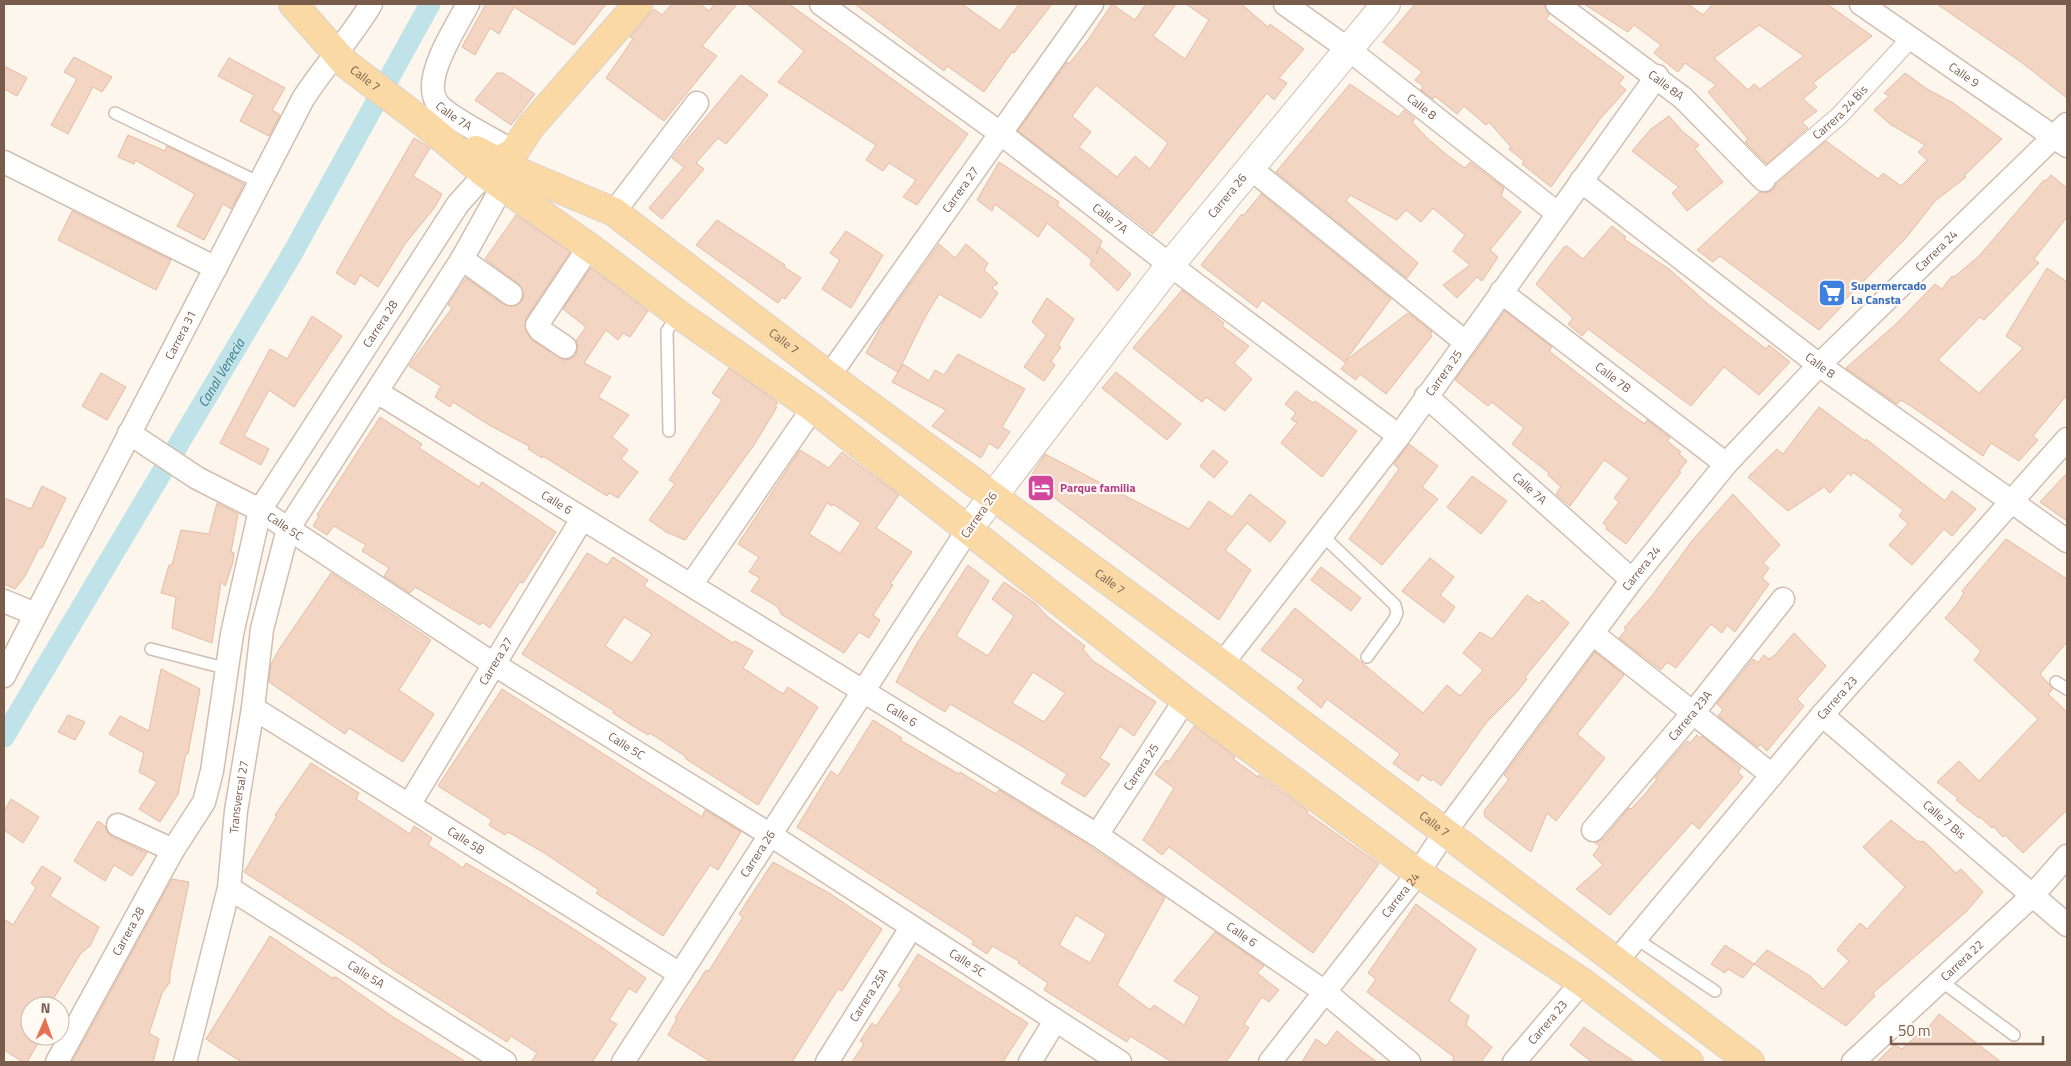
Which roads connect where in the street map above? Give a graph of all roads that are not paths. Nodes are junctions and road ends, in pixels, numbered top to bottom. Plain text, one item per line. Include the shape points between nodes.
1 (293, 4) edge
2 (371, 4) edge
3 (468, 4) edge
4 (638, 4) edge
5 (820, 4) edge
6 (1092, 4) edge
7 (1285, 4) edge
8 (1386, 4) edge
9 (1557, 4) edge
10 (1861, 4) edge
11 (1910, 39) junction
12 (1348, 49) junction
13 (340, 58) junction
14 (1657, 76) junction
15 (696, 103) dead end
16 (115, 112) dead end
17 (422, 112) junction
18 (1000, 133) junction
19 (2063, 135) edge
20 (4, 162) edge
21 (1250, 168) junction
22 (502, 169) junction
23 (1764, 180) joint
24 (1581, 181) junction
25 (260, 184) junction
26 (614, 212) junction
27 (1557, 213) junction
28 (589, 247) junction
29 (462, 259) junction
30 (1170, 265) junction
31 (216, 268) junction
32 (1501, 292) junction
33 (511, 294) dead end
34 (678, 314) junction
35 (1465, 342) junction
36 (565, 347) dead end
37 (1818, 365) junction
38 (829, 376) junction
39 (377, 392) junction
40 (1426, 396) junction
41 (813, 408) junction
42 (669, 431) dead end
43 (129, 433) junction
44 (1399, 436) junction
45 (2067, 439) edge
46 (1726, 464) junction
47 (992, 495) junction
48 (2010, 502) junction
49 (260, 510) junction
50 (582, 519) junction
51 (969, 528) junction
52 (288, 529) junction
53 (1322, 535) junction
54 (2067, 541) edge
55 (1632, 580) junction
56 (692, 585) junction
57 (1783, 599) dead end
58 (4, 601) edge
59 (35, 614) junction
60 (1593, 634) junction
61 (151, 650) dead end
62 (1367, 657) dead end
63 (495, 664) junction
64 (1222, 664) junction
65 (228, 669) junction
66 (4, 676) edge
67 (2056, 682) dead end
68 (2067, 689) edge
69 (862, 690) junction
70 (1185, 700) junction
71 (253, 708) junction
72 (1693, 713) junction
73 (1822, 715) junction
74 (1772, 775) junction
75 (409, 805) junction
76 (118, 825) dead end
77 (1593, 830) dead end
78 (1445, 832) junction
79 (769, 834) junction
80 (1097, 834) junction
81 (173, 850) junction
82 (2067, 856) edge
83 (1418, 873) junction
84 (229, 888) junction
85 (2034, 895) junction
86 (2067, 925) edge
87 (911, 928) junction
88 (1635, 938) junction
89 (1615, 963) junction
90 (680, 974) junction
91 (1940, 981) junction
92 (1582, 982) junction
93 (1715, 991) dead end
94 (1325, 992) junction
95 (1055, 1021) junction
96 (2014, 1035) dead end
97 (57, 1062) edge
98 (185, 1062) edge
99 (504, 1062) edge
100 (623, 1062) edge
101 (827, 1062) edge
102 (1030, 1062) edge
103 (1120, 1062) edge
104 (1270, 1062) edge
105 (1409, 1062) edge
106 (1514, 1062) edge
107 (1689, 1062) edge
108 (1750, 1062) edge
109 (1853, 1062) edge

1 - 13 main road, Calle 7
2 - 13 street, Carrera 31
3 - 17 street, Calle 7A via 437,64
4 - 22 main road, Carrera 28 via 531,126
5 - 18 street, Calle 7A
6 - 18 street, Carrera 27
7 - 12 street, Calle 8
8 - 12 street, Carrera 26
9 - 14 street, Calle 8A
10 - 11 street, Calle 9
11 - 19 street, Calle 9
11 - 23 street, Carrera 24 Bis via 1839,116
12 - 21 street, Carrera 26
12 - 27 street, Calle 8
13 - 17 main road, Calle 7
13 - 25 street, Carrera 31 via 303,98
14 - 23 street, Calle 8A
14 - 24 street, Carrera 25
15 - 26 street
16 - 25 lane
17 - 22 street, Calle 7A
17 - 22 main road, Calle 7 via 448,142
18 - 30 street, Calle 7A
18 - 38 street, Carrera 27
19 - 37 street, Carrera 24
20 - 31 street
21 - 30 street, Carrera 26
21 - 35 street
22 - 26 main road, Calle 7
22 - 28 main road, Calle 7
22 - 29 street, Carrera 28
22 - 49 street, Carrera 28 via 458,204
24 - 27 street, Carrera 25
24 - 37 street, Calle 8
25 - 31 street, Carrera 31
26 - 38 main road, Calle 7
27 - 32 street, Carrera 25
28 - 34 main road, Calle 7
28 - 36 street via 537,325
29 - 33 street
29 - 39 street, Carrera 28
30 - 44 street, Calle 7A
30 - 47 street, Carrera 26
31 - 43 street, Carrera 31
32 - 35 street, Carrera 25
32 - 46 street, Calle 7B
34 - 41 main road, Calle 7
34 - 42 lane via 667,330
35 - 40 street, Carrera 25
37 - 46 street, Carrera 24
37 - 48 street, Calle 8
38 - 47 main road, Calle 7
39 - 50 street, Calle 6
39 - 52 street, Carrera 28
40 - 44 street, Carrera 25
40 - 55 street, Calle 7A
41 - 51 main road, Calle 7
41 - 56 street
43 - 49 street, Calle 5C via 197,478
43 - 59 street, Carrera 31
44 - 53 street, Carrera 25
45 - 48 street, Carrera 23
46 - 55 street, Carrera 24
47 - 51 street, Carrera 26
47 - 64 main road, Calle 7
48 - 54 street, Calle 8
48 - 73 street, Carrera 23
49 - 52 street, Calle 5C
49 - 65 street via 232,634
50 - 56 street, Calle 6
50 - 63 street, Carrera 27
51 - 69 street, Carrera 26
51 - 70 main road, Calle 7
52 - 63 street, Calle 5C
52 - 71 street, Transversal 27 via 262,629
53 - 62 lane via 1395,606 1394,620
53 - 64 street, Carrera 25
55 - 60 street, Carrera 24
56 - 69 street, Calle 6
57 - 72 street, Carrera 23A
58 - 59 street
59 - 66 street, Carrera 31
60 - 72 street
60 - 78 street, Carrera 24
61 - 65 lane
63 - 75 street, Carrera 27
63 - 79 street, Calle 5C
64 - 78 main road, Calle 7
65 - 81 street, Carrera 28 via 204,802
67 - 68 lane
69 - 79 street, Carrera 26
69 - 80 street, Calle 6
70 - 80 street, Carrera 25
70 - 83 main road, Calle 7
71 - 75 street, Calle 5B
71 - 84 street, Transversal 27 via 236,811
72 - 74 street
72 - 77 street, Carrera 23A
73 - 74 street, Carrera 23
73 - 85 street, Calle 7 Bis
74 - 88 street, Carrera 23
75 - 90 street, Calle 5B
76 - 81 street
78 - 83 street, Carrera 24
78 - 89 main road, Calle 7
79 - 87 street, Calle 5C
79 - 90 street, Carrera 26
80 - 94 street, Calle 6
81 - 97 street, Carrera 28
82 - 85 street, Carrera 22
83 - 92 main road, Calle 7
83 - 94 street, Carrera 24
84 - 98 street, Transversal 27
84 - 99 street, Calle 5A
85 - 86 street, Calle 7 Bis
85 - 91 street, Carrera 22
87 - 95 street, Calle 5C
87 - 101 street, Carrera 25A
88 - 89 street, Carrera 23
88 - 93 lane
89 - 108 main road, Calle 7
90 - 100 street, Carrera 26
91 - 96 lane
91 - 109 street, Carrera 22
92 - 106 street, Carrera 23
92 - 107 main road, Calle 7
94 - 104 street, Carrera 24
94 - 105 street, Calle 6
95 - 102 street
95 - 103 street, Calle 5C

